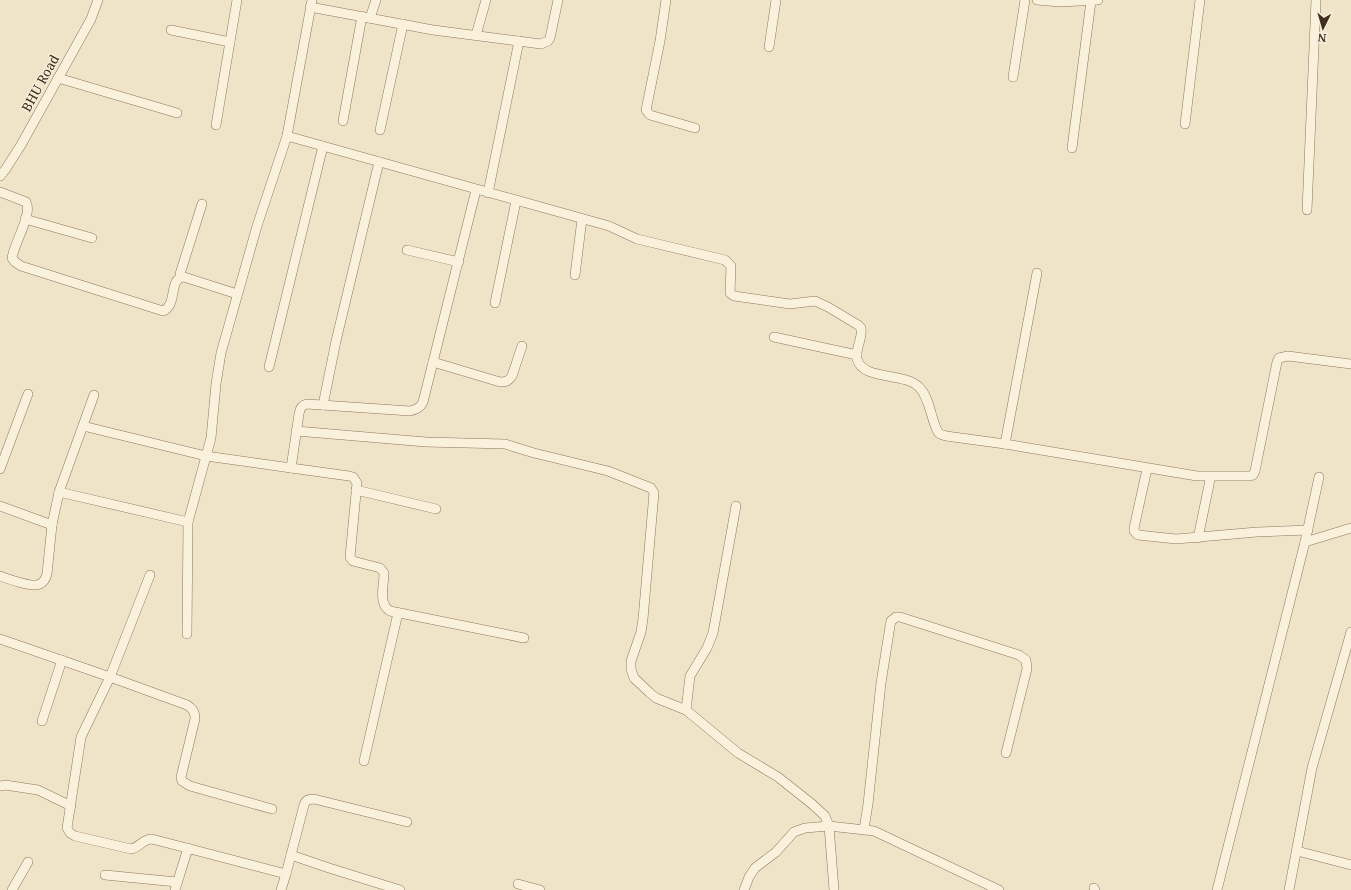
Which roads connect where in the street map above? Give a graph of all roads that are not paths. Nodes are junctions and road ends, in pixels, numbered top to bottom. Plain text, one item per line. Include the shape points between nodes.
1 (98, 0) edge
2 (237, 0) edge
3 (376, 0) edge
4 (486, 0) edge
5 (558, 0) edge
6 (666, 0) edge
7 (776, 0) edge
8 (1025, 0) edge
9 (1037, 0) edge
10 (1095, 0) edge
11 (1200, 0) edge
12 (1316, 0) edge
13 (311, 3) edge
14 (366, 17) junction
15 (403, 24) junction
16 (171, 30) dead end
17 (476, 35) junction
18 (519, 41) junction
19 (230, 42) junction
20 (769, 47) dead end
21 (1013, 77) dead end
22 (58, 78) junction
23 (177, 113) dead end
24 (342, 121) dead end
25 (1185, 124) dead end
26 (216, 126) dead end
27 (695, 128) dead end
28 (380, 130) dead end
29 (287, 136) junction
30 (323, 146) junction
31 (1072, 148) dead end
32 (380, 162) junction
33 (0, 176) edge
34 (476, 190) junction
35 (0, 192) edge
36 (488, 193) junction
37 (516, 201) junction
38 (202, 204) dead end
39 (1307, 210) dead end
40 (25, 219) junction
41 (582, 219) junction
42 (92, 238) dead end
43 (407, 250) dead end
44 (458, 262) junction
45 (1037, 273) dead end
46 (575, 275) dead end
47 (181, 277) junction
48 (237, 294) junction
49 (495, 303) dead end
50 (774, 337) dead end
51 (522, 346) dead end
52 (857, 355) junction
53 (433, 362) junction
54 (1351, 364) edge
55 (269, 367) dead end
56 (28, 394) dead end
57 (94, 396) dead end
58 (323, 405) junction
59 (83, 426) junction
60 (296, 431) junction
61 (1005, 444) junction
62 (206, 456) junction
63 (291, 468) junction
64 (0, 469) edge
65 (1147, 469) junction
66 (1210, 477) junction
67 (1319, 477) dead end
68 (356, 490) junction
69 (59, 492) junction
70 (0, 506) edge
71 (736, 506) dead end
72 (436, 509) dead end
73 (188, 522) junction
74 (52, 525) junction
75 (1351, 528) edge
76 (1308, 530) junction
77 (1198, 538) junction
78 (1305, 542) junction
79 (0, 576) edge
80 (150, 576) dead end
81 (398, 613) junction
82 (1351, 632) edge
83 (188, 634) dead end
84 (524, 638) dead end
85 (0, 639) edge
86 (62, 660) junction
87 (110, 677) junction
88 (686, 710) junction
89 (42, 721) dead end
90 (1006, 753) dead end
91 (364, 761) dead end
92 (0, 786) edge
93 (71, 806) junction
94 (272, 809) dead end
95 (407, 822) dead end
96 (830, 826) junction
97 (864, 829) junction
98 (188, 848) junction
99 (1297, 851) junction
100 (291, 855) junction
101 (28, 862) dead end
102 (1351, 865) edge
103 (286, 874) junction
104 (105, 875) dead end
105 (518, 884) dead end
106 (176, 886) edge
107 (372, 886) edge
108 (12, 890) edge
109 (281, 890) edge
110 (400, 890) edge
111 (540, 890) edge
112 (744, 890) edge
113 (834, 890) edge
114 (999, 890) edge
115 (1217, 890) edge
116 (1289, 890) edge

1 - 22 street, BHU Road via 91,19
2 - 19 street
3 - 14 street
4 - 17 street
5 - 18 street via 548,41 542,44
6 - 27 street via 646,110 650,115
7 - 20 street
8 - 21 street
9 - 10 street
10 - 31 street
11 - 25 street
12 - 39 street
13 - 14 street
13 - 29 street
14 - 15 street
14 - 24 street
15 - 17 street
15 - 28 street
16 - 19 street
17 - 18 street
18 - 36 street
19 - 26 street
22 - 23 street
22 - 33 street, BHU Road via 21,146
29 - 30 street
29 - 48 street
30 - 32 street
30 - 55 street
32 - 34 street
32 - 58 street
34 - 36 street
34 - 44 street
35 - 40 street via 26,202 28,205
36 - 37 street
37 - 41 street
37 - 49 street
38 - 47 street
40 - 42 street
40 - 47 street via 12,258 22,266 163,311 170,307 176,281
41 - 46 street
41 - 52 street via 609,226 637,239 725,260 731,266 730,293 734,296 790,304 820,302 861,328
43 - 44 street
44 - 53 street
45 - 61 street
47 - 48 street
48 - 62 street via 221,353 211,438
50 - 52 street
51 - 53 street via 512,376 505,382
52 - 61 street via 860,364 867,370 905,379 920,387 941,435
53 - 58 street via 423,402 417,410
54 - 66 street via 1288,356 1279,358 1253,474
56 - 64 street
57 - 59 street
58 - 60 street via 303,405
59 - 62 street
59 - 69 street
60 - 63 street
60 - 88 street via 426,442 505,444 608,471 651,488 654,493 643,619 631,669 634,678 656,698
61 - 65 street
62 - 63 street
62 - 73 street
63 - 68 street via 349,476 356,480
65 - 66 street
65 - 77 street via 1135,533 1163,538
66 - 77 street
67 - 76 street
68 - 72 street
68 - 81 street via 350,557 353,561 383,570 384,606
69 - 73 street
69 - 74 street
70 - 74 street
71 - 88 street via 713,633 690,676
73 - 83 street
74 - 79 street via 48,574 41,584 34,585
75 - 78 street
76 - 77 street
76 - 78 street
78 - 115 street
80 - 87 street
81 - 84 street
81 - 91 street
82 - 99 street via 1312,768
85 - 86 street
86 - 87 street
86 - 89 street
87 - 93 street via 81,737
87 - 94 street via 187,705 195,713 181,777 185,784
88 - 96 street via 738,753 778,777 812,804 825,816
90 - 97 street via 1027,669 1026,660 1019,655 900,616 896,617 891,621 881,683
92 - 93 street via 38,790
93 - 98 street via 67,828 75,836 131,849 146,839
95 - 100 street via 309,799 304,805
96 - 97 street
96 - 112 street via 805,828 794,832 776,852 755,868 748,877
96 - 113 street
97 - 114 street via 883,835
98 - 103 street
98 - 106 street
99 - 102 street
99 - 116 street
100 - 103 street
100 - 107 street
101 - 108 street
103 - 109 street
104 - 106 street
105 - 111 street
107 - 110 street

